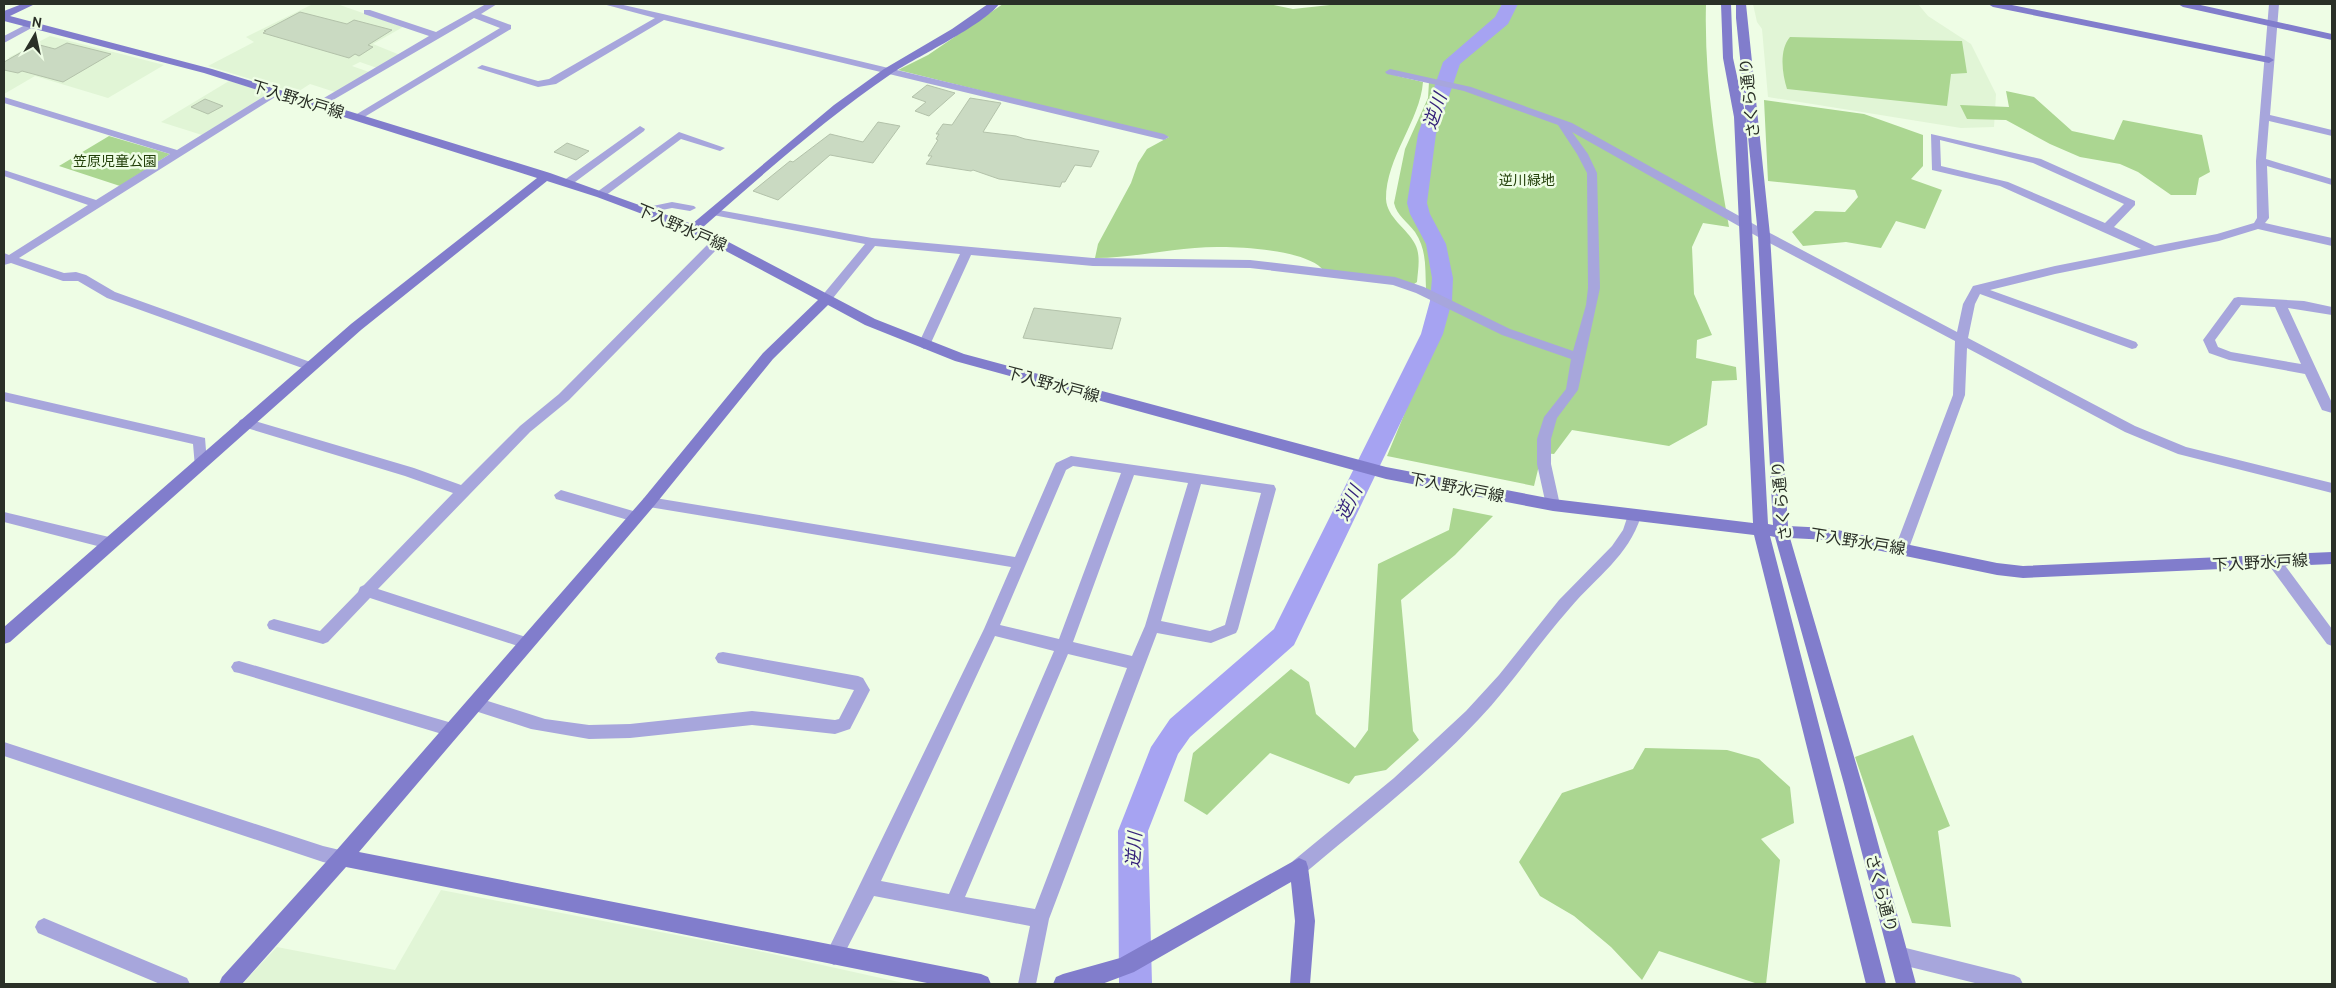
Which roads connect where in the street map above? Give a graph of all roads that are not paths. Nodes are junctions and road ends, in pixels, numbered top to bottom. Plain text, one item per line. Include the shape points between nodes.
1 (30, 4) edge
2 (492, 4) edge
3 (608, 4) edge
4 (994, 4) edge
5 (1726, 4) edge
6 (1741, 4) edge
7 (1993, 4) edge
8 (2183, 4) edge
9 (2212, 4) edge
10 (2274, 4) edge
11 (367, 12) dead end
12 (473, 15) junction
13 (4, 17) edge
14 (663, 17) junction
15 (2272, 20) junction
16 (32, 25) junction
17 (2332, 30) edge
18 (437, 36) junction
19 (2332, 37) edge
20 (4, 40) edge
21 (2269, 60) junction
22 (482, 68) dead end
23 (888, 72) junction
24 (1390, 72) dead end
25 (276, 92) junction
26 (4, 100) edge
27 (317, 105) junction
28 (2266, 117) junction
29 (357, 118) junction
30 (1558, 122) junction
31 (640, 128) dead end
32 (2332, 133) edge
33 (1164, 137) dead end
34 (720, 148) dead end
35 (176, 153) junction
36 (2261, 161) junction
37 (4, 173) edge
38 (546, 176) junction
39 (2332, 182) edge
40 (568, 183) junction
41 (602, 194) junction
42 (96, 204) junction
43 (690, 208) dead end
44 (647, 210) junction
45 (713, 212) junction
46 (1745, 224) junction
47 (2258, 225) junction
48 (2107, 228) junction
49 (694, 229) junction
50 (1764, 235) junction
51 (718, 241) junction
52 (872, 242) junction
53 (2332, 242) edge
54 (2153, 250) junction
55 (967, 251) junction
56 (6, 260) edge
57 (1977, 289) junction
58 (825, 300) junction
59 (2280, 304) junction
60 (2332, 311) edge
61 (1960, 341) junction
62 (924, 345) junction
63 (2132, 345) dead end
64 (1578, 357) junction
65 (310, 366) junction
66 (2310, 370) junction
67 (4, 396) edge
68 (2332, 408) edge
69 (245, 423) junction
70 (200, 463) junction
71 (1129, 469) junction
72 (1196, 478) junction
73 (2332, 488) edge
74 (463, 491) junction
75 (561, 495) dead end
76 (649, 502) junction
77 (1553, 505) junction
78 (1634, 516) junction
79 (4, 517) edge
80 (635, 518) junction
81 (1761, 531) junction
82 (1781, 532) junction
83 (109, 543) junction
84 (1902, 548) junction
85 (2332, 558) edge
86 (2273, 560) junction
87 (1020, 563) junction
88 (365, 591) junction
89 (274, 625) dead end
90 (1152, 626) junction
91 (991, 629) junction
92 (4, 637) edge
93 (2332, 640) edge
94 (527, 643) junction
95 (1064, 646) junction
96 (723, 658) dead end
97 (1136, 664) junction
98 (239, 667) dead end
99 (475, 704) junction
100 (452, 730) junction
101 (4, 749) edge
102 (342, 858) junction
103 (1299, 867) junction
104 (869, 887) junction
105 (954, 903) junction
106 (1040, 919) junction
107 (44, 928) dead end
108 (1898, 955) junction
109 (834, 956) junction
110 (182, 984) edge
111 (228, 984) edge
112 (981, 984) edge
113 (1027, 984) edge
114 (1063, 984) edge
115 (1300, 984) edge
116 (1876, 984) edge
117 (1906, 984) edge
118 (2014, 984) edge

1 - 13 street
2 - 12 street
3 - 14 street
4 - 23 street
5 - 46 street, さくら通り via 1728,58 1740,117
6 - 50 street, さくら通り
7 - 21 street
8 - 15 street
9 - 15 street
10 - 15 street
11 - 18 street
12 - 18 street
12 - 29 street via 508,27
13 - 16 street, 下入野水戸線
14 - 22 street via 552,82 538,84
14 - 23 street
15 - 17 street
15 - 19 street
15 - 21 street
16 - 20 street
16 - 25 street, 下入野水戸線
18 - 27 street
21 - 28 street
23 - 33 street
23 - 45 street via 810,131
24 - 30 street via 1459,87
25 - 27 street, 下入野水戸線
25 - 35 street
26 - 35 street
27 - 29 street, 下入野水戸線
28 - 32 street
28 - 36 street
29 - 38 street, 下入野水戸線
30 - 46 street
30 - 64 street via 1574,138 1586,158 1592,178 1594,288
31 - 40 street
34 - 41 street via 679,135
35 - 42 street
36 - 39 street
36 - 47 street via 2263,218
37 - 42 street
38 - 40 street, 下入野水戸線
38 - 65 street
40 - 41 street, 下入野水戸線
41 - 44 street, 下入野水戸線
42 - 56 street
43 - 44 street via 672,205
44 - 49 street, 下入野水戸線
45 - 49 street
45 - 52 street
46 - 50 street
46 - 81 street, さくら通り
47 - 53 street
47 - 54 street via 2219,237
48 - 48 street via 2004,184 1936,168 1934,136 2037,161 2131,203
48 - 54 street
49 - 51 street, 下入野水戸線
50 - 61 street
50 - 82 street, さくら通り
51 - 58 street, 下入野水戸線
51 - 74 street via 564,397 525,429
52 - 55 street
52 - 58 street
54 - 57 street
55 - 62 street
55 - 64 street via 1093,262 1250,264 1394,281 1506,332
56 - 65 street via 63,277 72,274 107,294
57 - 61 street via 1969,304
57 - 63 street
58 - 62 street, 下入野水戸線
58 - 76 street via 768,356
59 - 60 street via 2304,304
59 - 66 street
59 - 66 street via 2238,302 2209,340 2213,350 2229,356
61 - 73 street via 2130,429 2183,451
61 - 84 street via 1959,395
62 - 77 street, 下入野水戸線 via 999,370 1386,473
64 - 77 street via 1572,390 1551,417 1544,439 1544,464
65 - 69 street
66 - 68 street via 2327,406
67 - 70 street via 200,441
69 - 70 street
69 - 74 street
70 - 83 street
71 - 72 street
71 - 87 street via 1071,461 1061,467
71 - 95 street
72 - 90 street
72 - 90 street via 1269,489 1231,629 1211,637
74 - 88 street
75 - 80 street
76 - 80 street
76 - 87 street
77 - 78 street, 下入野水戸線
78 - 81 street, 下入野水戸線
78 - 103 street via 1619,550 1575,591 1493,692 1429,758
79 - 83 street
80 - 94 street
81 - 82 street, 下入野水戸線
81 - 116 street, さくら通り
82 - 84 street, 下入野水戸線 via 1828,534
82 - 108 street, さくら通り
83 - 92 street
84 - 86 street, 下入野水戸線 via 2023,572
85 - 86 street, 下入野水戸線
86 - 93 street
87 - 91 street
88 - 89 street via 323,638
88 - 94 street
90 - 97 street
91 - 95 street
91 - 104 street
94 - 99 street
95 - 97 street
95 - 105 street
96 - 99 street via 858,683 862,690 844,724 835,728 777,718 751,718 587,732 520,720
97 - 106 street
98 - 100 street
99 - 100 street
100 - 102 street
101 - 102 street
102 - 109 street
102 - 111 street
103 - 114 street via 1162,946 1108,973
103 - 115 street via 1305,921
104 - 105 street
104 - 109 street
105 - 106 street
106 - 113 street
107 - 110 street
108 - 117 street, さくら通り
108 - 118 street
109 - 112 street

